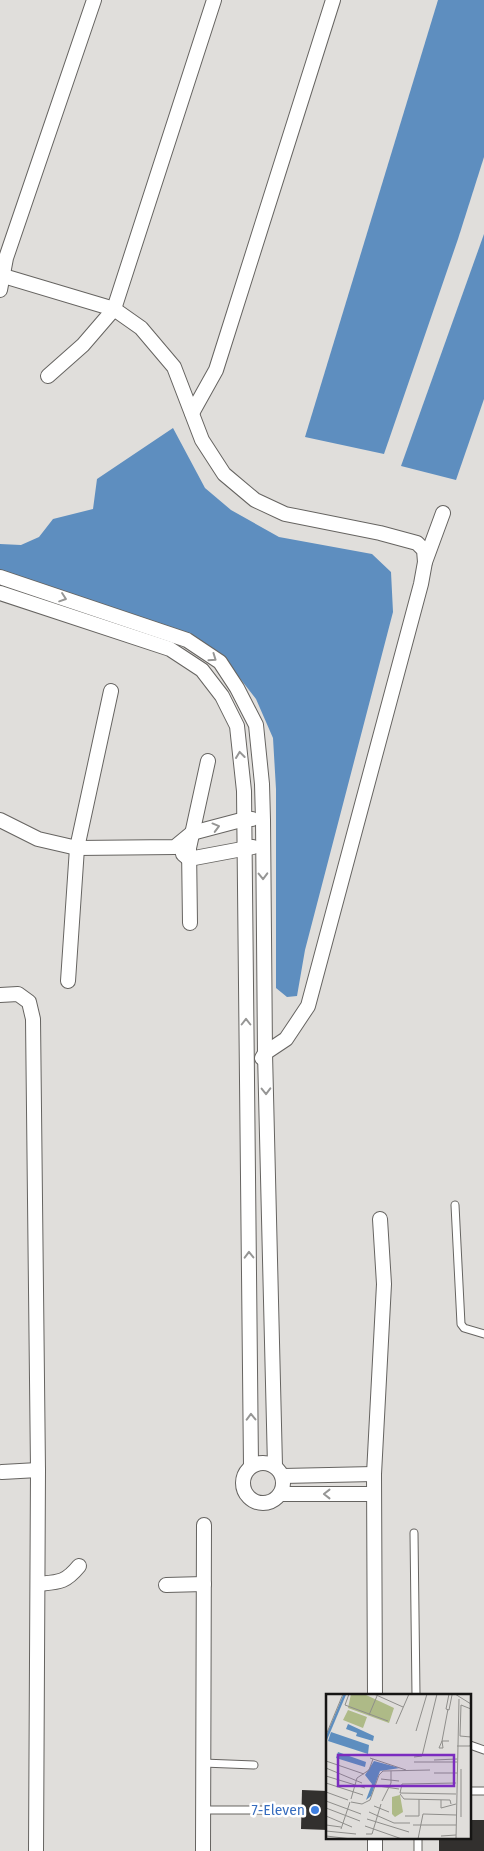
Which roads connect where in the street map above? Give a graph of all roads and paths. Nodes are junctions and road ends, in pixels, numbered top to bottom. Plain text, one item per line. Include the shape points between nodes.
1 (94, 0) edge
2 (214, 0) edge
3 (333, 0) edge
4 (1, 280) edge
5 (114, 309) junction
6 (48, 376) dead end
7 (192, 413) junction
8 (444, 513) dead end
9 (425, 562) junction
10 (0, 577) edge
11 (33, 588) junction
12 (0, 593) edge
13 (31, 603) junction
14 (111, 691) dead end
15 (208, 761) dead end
16 (244, 791) junction
17 (262, 791) junction
18 (245, 819) junction
19 (0, 820) edge
20 (263, 820) junction
21 (192, 833) junction
22 (263, 846) junction
23 (175, 847) junction
24 (245, 847) junction
25 (77, 848) junction
26 (189, 859) junction
27 (190, 923) dead end
28 (68, 981) dead end
29 (0, 995) edge
30 (265, 1052) junction
31 (246, 1079) junction
32 (455, 1205) dead end
33 (380, 1219) dead end
34 (484, 1334) edge
35 (251, 1466) junction
36 (38, 1470) junction
37 (279, 1471) junction
38 (2, 1472) dead end
39 (374, 1474) junction
40 (280, 1494) junction
41 (374, 1494) junction
42 (204, 1524) dead end
43 (414, 1533) dead end
44 (80, 1566) dead end
45 (38, 1584) junction
46 (204, 1584) junction
47 (166, 1585) dead end
48 (374, 1694) edge
49 (416, 1694) edge
50 (472, 1746) edge
51 (484, 1750) edge
52 (203, 1764) junction
53 (254, 1765) dead end
54 (203, 1810) junction
55 (262, 1810) dead end
56 (375, 1838) edge
57 (418, 1838) edge
58 (36, 1851) edge
59 (203, 1851) edge
60 (375, 1851) edge
61 (418, 1851) edge

1 - 4 street
2 - 5 street
3 - 7 street via 216,370
4 - 5 street
5 - 6 street via 83,345
5 - 7 street via 141,328 174,367
7 - 9 street via 202,440 224,474 255,500 285,514 417,543 424,550
8 - 9 street
9 - 30 street via 422,584 308,1006 286,1038
10 - 11 street
11 - 13 street
11 -> 17 street via 187,640 220,662 256,725
12 - 13 street
16 -> 13 street via 237,726 222,696 202,670 170,649
14 - 25 street
15 - 21 street
16 - 17 street
16 - 18 street
17 - 20 street
18 - 20 street
21 -> 18 street
18 - 24 street
19 - 25 street via 38,839
20 - 22 street
21 - 23 street
21 - 26 street
22 - 24 street
22 -> 30 street
23 - 25 street
23 - 26 street
24 - 26 street
31 -> 24 street
25 - 28 street
26 - 27 street
29 - 36 street via 18,994 29,1002 33,1019
30 - 31 street
30 -> 37 street
35 -> 31 street
32 - 34 lane via 461,1324
33 - 39 street via 384,1284
35 - 37 street via 263,1462
35 - 40 street via 243,1479 243,1487 252,1500 268,1503
36 - 38 street
36 - 45 street
37 - 39 street
37 - 40 street via 284,1486
39 - 41 street
41 -> 40 street
41 - 48 street
42 - 46 street
43 - 49 lane
44 - 45 street via 61,1582
45 - 58 street
46 - 47 street
46 - 52 street
50 - 51 lane
52 - 53 lane
52 - 54 street
54 - 55 lane
54 - 59 street
56 - 60 street
57 - 61 lane

